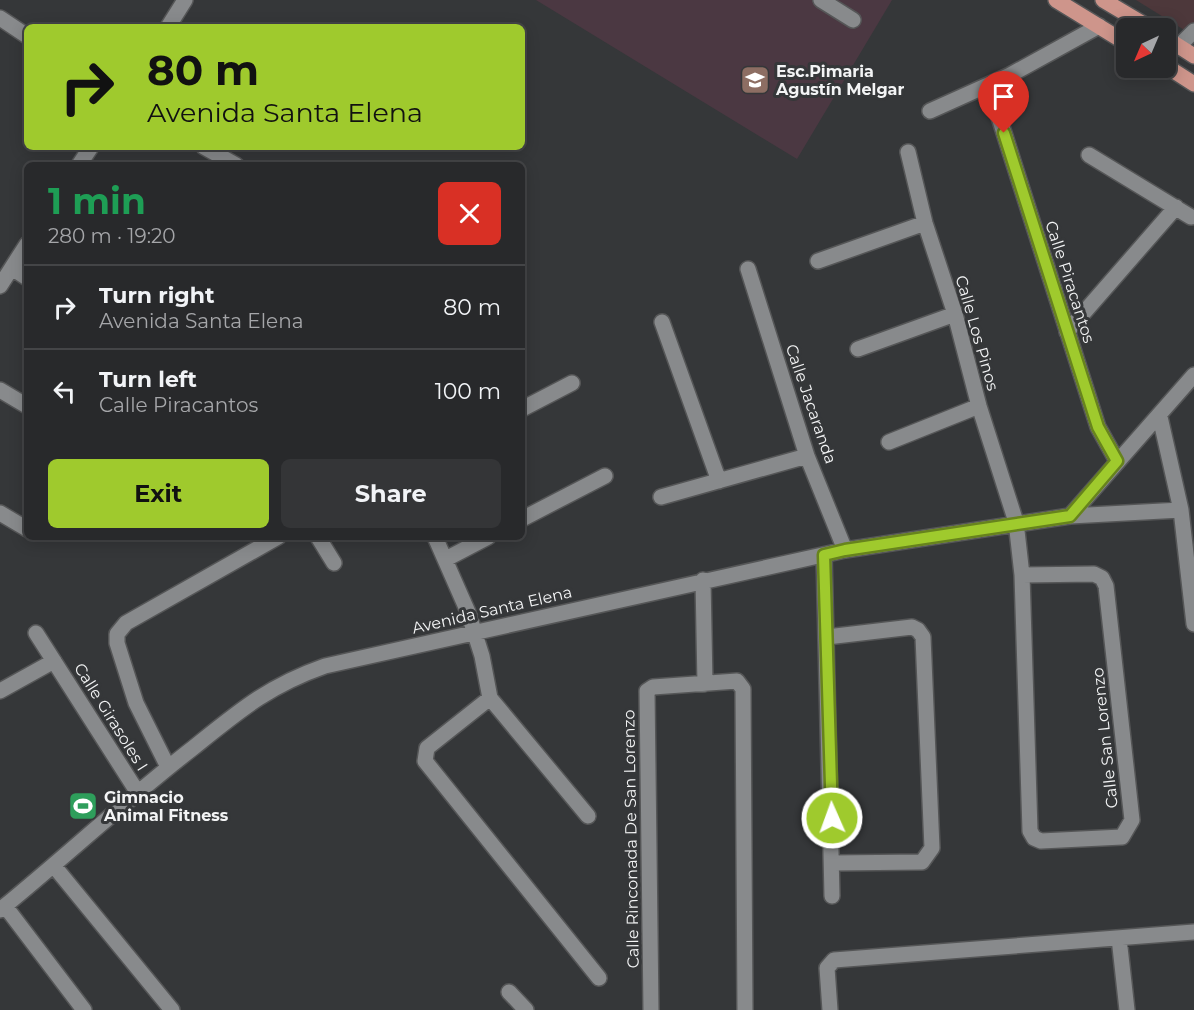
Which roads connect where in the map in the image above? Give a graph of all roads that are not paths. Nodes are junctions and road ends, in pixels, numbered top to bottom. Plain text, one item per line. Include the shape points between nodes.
1 (185, 0) edge
2 (821, 0) edge
3 (1056, 0) edge
4 (1103, 0) edge
5 (0, 18) edge
6 (1133, 18) edge
7 (853, 20) dead end
8 (170, 24) edge
9 (1099, 26) junction
10 (1194, 31) edge
11 (24, 34) edge
12 (1116, 37) edge
13 (1176, 40) edge
14 (1176, 45) edge
15 (1194, 56) edge
16 (1176, 72) edge
17 (1194, 84) edge
18 (930, 111) dead end
19 (997, 111) dead end
20 (209, 150) edge
21 (908, 152) dead end
22 (1089, 155) dead end
23 (231, 162) edge
24 (1176, 207) junction
25 (1191, 217) dead end
26 (925, 223) junction
27 (24, 249) edge
28 (818, 261) dead end
29 (12, 268) junction
30 (748, 269) dead end
31 (24, 276) edge
32 (0, 286) edge
33 (955, 314) junction
34 (662, 322) dead end
35 (1067, 332) junction
36 (858, 349) dead end
37 (1194, 375) edge
38 (572, 383) dead end
39 (0, 390) edge
40 (24, 404) edge
41 (979, 406) junction
42 (525, 408) edge
43 (1160, 417) junction
44 (889, 442) dead end
45 (807, 456) junction
46 (1117, 461) junction
47 (605, 476) dead end
48 (719, 481) junction
49 (661, 497) dead end
50 (1181, 510) junction
51 (0, 513) edge
52 (1070, 516) junction
53 (525, 517) edge
54 (1194, 519) edge
55 (1016, 522) junction
56 (24, 527) edge
57 (273, 540) edge
58 (320, 540) edge
59 (436, 540) edge
60 (482, 540) edge
61 (845, 550) junction
62 (824, 555) junction
63 (446, 559) junction
64 (334, 563) dead end
65 (1022, 575) junction
66 (704, 580) junction
67 (1194, 624) edge
68 (36, 633) dead end
69 (473, 633) junction
70 (827, 637) junction
71 (54, 661) junction
72 (705, 684) junction
73 (0, 691) edge
74 (490, 698) junction
75 (168, 767) junction
76 (138, 793) junction
77 (588, 816) dead end
78 (833, 863) junction
79 (54, 866) junction
80 (832, 896) dead end
81 (3, 908) edge
82 (1194, 932) edge
83 (1119, 938) junction
84 (599, 978) dead end
85 (509, 992) dead end
86 (84, 1010) edge
87 (172, 1010) edge
88 (526, 1010) edge
89 (651, 1010) edge
90 (745, 1010) edge
91 (830, 1010) edge
92 (1127, 1010) edge

1 - 8 street
2 - 7 street
3 - 9 main road
4 - 6 main road
5 - 11 street
9 - 12 main road
9 - 18 street via 1010,75
10 - 13 street
14 - 15 main road
16 - 17 main road
19 - 35 street, Calle Piracantos
20 - 23 street
21 - 26 street, Calle Los Pinos
22 - 24 street
24 - 25 street
24 - 35 street
26 - 28 street
26 - 33 street, Calle Los Pinos
27 - 29 street
29 - 31 street
29 - 32 street
30 - 45 street, Calle Jacaranda
33 - 36 street
33 - 41 street, Calle Los Pinos
34 - 48 street
35 - 46 street, Calle Piracantos via 1098,427
37 - 43 street
38 - 42 street
39 - 40 street
41 - 44 street
41 - 55 street, Calle Los Pinos
43 - 46 street
43 - 50 street
45 - 48 street
45 - 61 street, Calle Jacaranda
46 - 52 street
47 - 53 street
48 - 49 street
50 - 52 street, Avenida Santa Elena
50 - 54 street
50 - 67 street
51 - 56 street
52 - 55 street, Avenida Santa Elena
55 - 61 street, Avenida Santa Elena
55 - 65 street, Calle San Lorenzo
57 - 75 street via 120,628 117,643 136,703
58 - 64 street
59 - 63 street
60 - 63 street
61 - 62 street, Avenida Santa Elena
62 - 66 street, Avenida Santa Elena
62 - 70 street
63 - 69 street
65 - 65 street, Calle San Lorenzo via 1094,574 1106,586 1132,820 1122,837 1041,841 1030,831
66 - 69 street, Avenida Santa Elena
66 - 72 street
68 - 71 street, Calle Girasoles I
69 - 74 street
69 - 75 street, Avenida Santa Elena via 325,666 289,679 260,695
70 - 78 street
70 - 78 street via 912,627 923,637 932,848 922,862
71 - 73 street, Calle Girasoles I
71 - 76 street, Calle Girasoles I
72 - 89 street, Calle Rinconada De San Lorenzo via 653,687 647,691
72 - 90 street, Calle Rinconada De San Lorenzo via 737,681 743,689
74 - 77 street
74 - 84 street via 427,748 425,761
75 - 76 street, Avenida Santa Elena
76 - 79 street, Avenida Santa Elena
78 - 80 street
79 - 81 street, Avenida Santa Elena
79 - 87 street
81 - 86 street
82 - 83 street
83 - 91 street via 834,960 827,968
83 - 92 street
85 - 88 street

